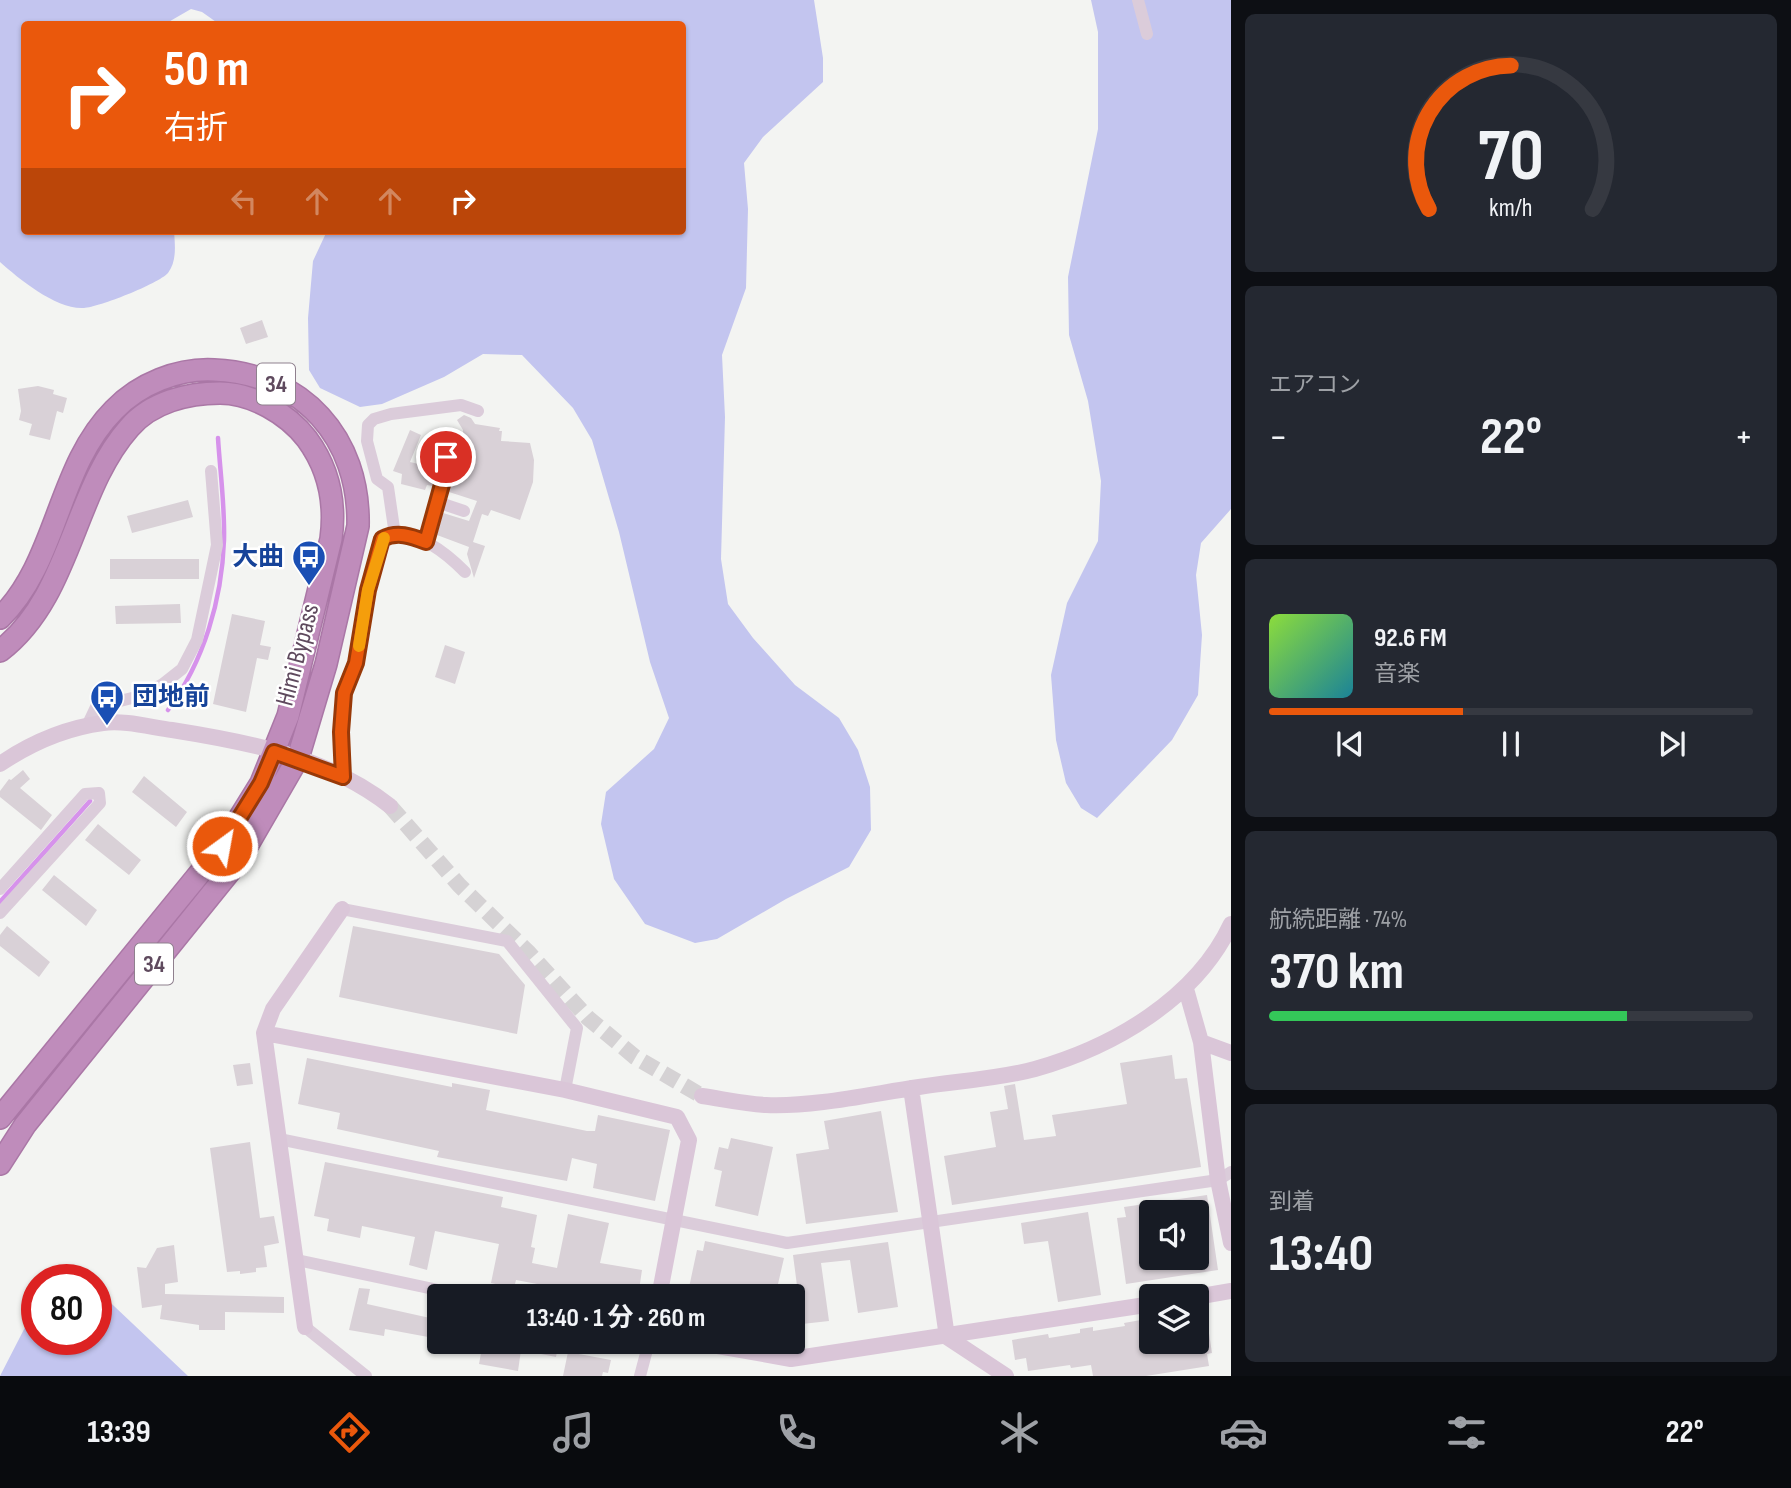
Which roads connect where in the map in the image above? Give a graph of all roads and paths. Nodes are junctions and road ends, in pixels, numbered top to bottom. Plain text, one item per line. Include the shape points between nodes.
1 (1138, 0) edge
2 (1147, 34) dead end
3 (478, 411) dead end
4 (448, 435) dead end
5 (211, 471) dead end
6 (437, 502) junction
7 (464, 511) dead end
8 (395, 535) junction
9 (426, 542) junction
10 (465, 572) dead end
11 (0, 618) edge
12 (0, 651) edge
13 (87, 726) junction
14 (274, 752) junction
15 (298, 758) junction
16 (0, 764) edge
17 (343, 777) junction
18 (390, 806) tunnel mouth
19 (0, 889) edge
20 (1, 907) edge
21 (342, 909) joint
22 (1231, 924) edge
23 (1186, 989) junction
24 (264, 1033) junction
25 (1201, 1042) junction
26 (1231, 1053) edge
27 (911, 1088) junction
28 (565, 1090) junction
29 (702, 1096) tunnel mouth
30 (0, 1118) edge
31 (279, 1139) junction
32 (0, 1164) edge
33 (1225, 1176) edge
34 (674, 1219) junction
35 (930, 1222) junction
36 (1231, 1243) edge
37 (297, 1260) junction
38 (662, 1284) edge
39 (427, 1288) edge
40 (1231, 1291) edge
41 (1209, 1295) edge
42 (1139, 1306) edge
43 (305, 1327) joint
44 (947, 1337) junction
45 (646, 1354) edge
46 (763, 1354) edge
47 (366, 1376) edge
48 (640, 1376) edge
49 (1006, 1376) edge

1 - 2 street
3 - 8 street via 461,405 391,414 368,425 367,441 377,479 388,487
4 - 6 street
5 - 13 street via 217,545 197,640 182,668 163,684 140,696 96,707
6 - 7 street
6 - 9 street
8 - 9 street
8 - 17 street via 382,539 356,663 344,693
9 - 10 street
11 - 15 highway, Himi Bypass / 34 via 33,572 86,447 122,402 159,380 188,371 237,371 267,379 296,394 329,426 349,462 358,503 355,546
12 - 14 highway, Himi Bypass / 34 via 30,622 51,587 106,462 129,428 147,412 185,397 229,393 254,400 291,422 318,453 327,473 332,506 331,539 302,664
13 - 14 street via 107,722 157,728 244,741
13 - 16 street via 66,729
14 - 15 street
14 - 30 highway, Himi Bypass / 34 via 261,783 222,846
15 - 17 street
15 - 32 highway, Himi Bypass / 34 via 239,860 25,1125
17 - 18 street via 364,785
19 - 20 street via 85,794 99,793 100,803
21 - 24 street via 274,1009
21 - 28 street via 507,941 577,1028
22 - 23 street
23 - 25 street
23 - 27 street via 1139,1021 1069,1058 1034,1069
24 - 28 street
24 - 31 street
25 - 26 street
25 - 33 street
27 - 29 street via 766,1105
27 - 35 street
28 - 34 street via 677,1116 689,1140
31 - 34 street
31 - 37 street
33 - 35 street
33 - 36 street
34 - 35 street via 787,1242
34 - 38 street
35 - 44 street
37 - 39 street
37 - 43 street
40 - 41 street
42 - 44 street
43 - 47 street
44 - 46 street via 791,1359
44 - 49 street
45 - 48 street

